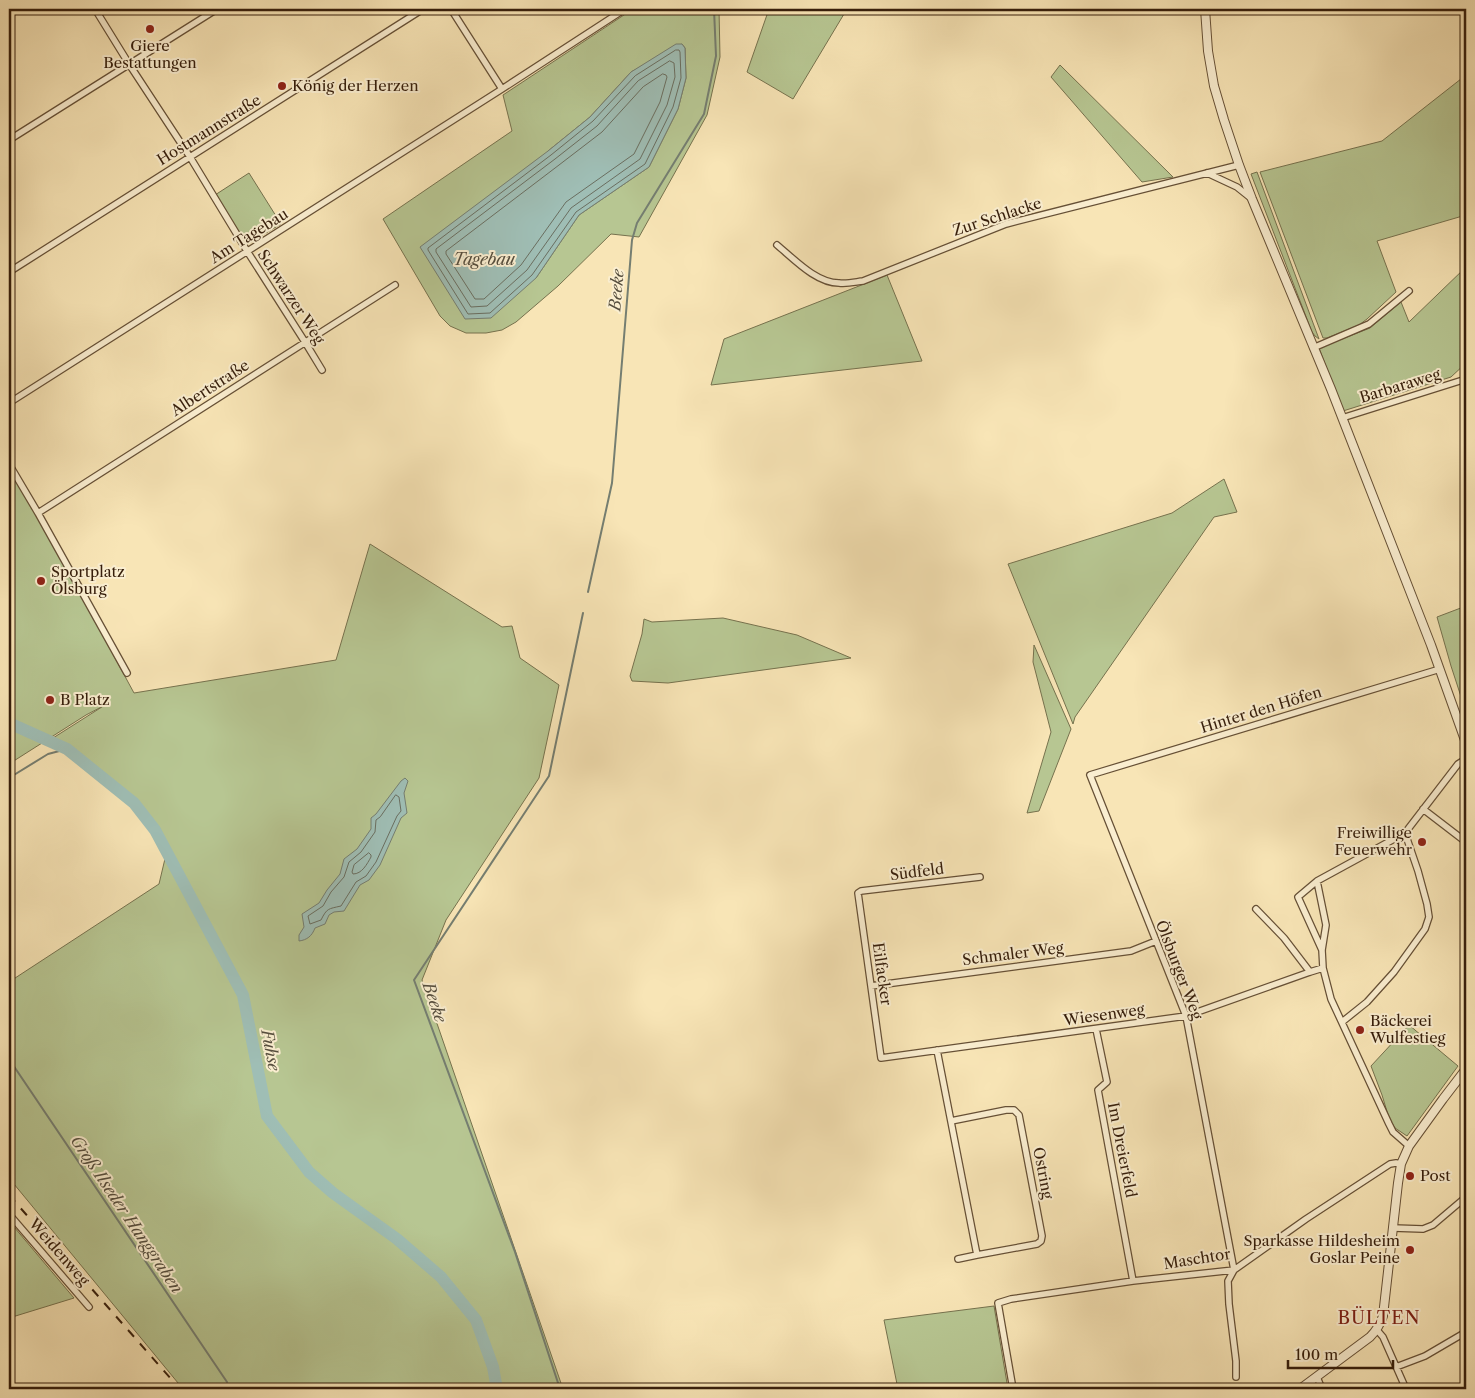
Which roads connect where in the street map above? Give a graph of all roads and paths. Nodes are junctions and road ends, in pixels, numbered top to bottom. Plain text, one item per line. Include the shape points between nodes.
1 (95, 9) edge
2 (217, 9) edge
3 (423, 9) edge
4 (451, 9) edge
5 (625, 9) edge
6 (1206, 9) edge
7 (129, 64) junction
8 (502, 89) junction
9 (9, 140) edge
10 (190, 156) junction
11 (1239, 165) junction
12 (1207, 173) junction
13 (1252, 199) junction
14 (777, 245) dead end
15 (247, 252) junction
16 (9, 272) edge
17 (395, 285) dead end
18 (1409, 291) dead end
19 (306, 342) junction
20 (1313, 348) junction
21 (322, 370) dead end
22 (1466, 379) edge
23 (9, 403) edge
24 (1342, 418) junction
25 (9, 464) edge
26 (38, 513) junction
27 (1440, 669) junction
28 (127, 674) dead end
29 (1466, 743) edge
30 (1466, 759) edge
31 (1090, 775) joint
32 (1422, 809) junction
33 (1405, 833) junction
34 (1466, 842) edge
35 (980, 877) dead end
36 (1317, 881) junction
37 (858, 893) joint
38 (1256, 909) dead end
39 (1156, 941) junction
40 (1322, 950) junction
41 (1323, 968) junction
42 (1310, 972) junction
43 (870, 986) junction
44 (1186, 1016) junction
45 (1342, 1022) junction
46 (1096, 1028) junction
47 (938, 1050) junction
48 (881, 1058) joint
49 (1466, 1069) edge
50 (951, 1121) junction
51 (1409, 1146) junction
52 (1401, 1164) junction
53 (1466, 1197) edge
54 (9, 1214) edge
55 (1393, 1228) junction
56 (977, 1255) junction
57 (958, 1259) dead end
58 (1234, 1270) junction
59 (1133, 1281) junction
60 (90, 1307) dead end
61 (1377, 1330) junction
62 (1466, 1332) edge
63 (1396, 1367) junction
64 (1317, 1376) junction
65 (1236, 1378) dead end
66 (1013, 1389) edge
67 (1300, 1389) edge
68 (1322, 1389) edge
69 (1406, 1389) edge

1 - 7 street, Schwarzer Weg
2 - 7 street
3 - 10 street, Hostmannstraße
4 - 8 street
5 - 8 street, Am Tagebau
6 - 11 street via 1214,86
7 - 9 street
7 - 10 street, Schwarzer Weg
8 - 15 street, Am Tagebau
10 - 15 street, Schwarzer Weg
10 - 16 street, Hostmannstraße
11 - 12 street, Zur Schlacke
11 - 13 street
12 - 13 street via 1238,187
12 - 14 street, Zur Schlacke via 1006,224 863,281 838,284 823,279 807,271
13 - 20 street
15 - 19 street, Schwarzer Weg
15 - 23 street, Am Tagebau
17 - 19 street, Albertstraße
18 - 20 street via 1370,324
19 - 21 street, Schwarzer Weg
19 - 26 street, Albertstraße
20 - 24 street
22 - 24 street, Barbaraweg
24 - 27 street
25 - 26 street
26 - 28 street
27 - 29 street
27 - 31 street, Hinter den Höfen
30 - 32 street via 1458,764
31 - 39 street, Ölsburger Weg
32 - 33 street
32 - 34 street
33 - 36 street
33 - 45 street via 1428,904 1425,929 1367,1002
35 - 37 street, Südfeld
36 - 40 street via 1326,925
36 - 40 street via 1298,897
37 - 43 street, Eilfacker
38 - 42 street
39 - 43 street, Schmaler Weg via 1131,951
39 - 44 street, Ölsburger Weg
40 - 41 street
41 - 42 street, Wiesenweg
41 - 45 street via 1331,999
42 - 44 street, Wiesenweg
43 - 48 street, Eilfacker
44 - 46 street, Wiesenweg
44 - 58 street, Ölsburger Weg
45 - 51 street via 1389,1124
46 - 47 street, Wiesenweg
46 - 59 street, Im Dreierfeld via 1107,1082 1098,1090
47 - 48 street, Wiesenweg
47 - 50 street
49 - 51 street
50 - 56 street
50 - 56 street, Ostring via 1006,1110 1014,1110 1019,1115 1041,1241
51 - 52 street
52 - 55 street
52 - 58 street, Maschtor via 1390,1164
53 - 55 street via 1434,1225 1423,1230
54 - 60 street, Weidenweg
55 - 61 street via 1383,1316
56 - 57 street, Ostring
58 - 59 street, Maschtor
58 - 65 street via 1228,1281
59 - 66 street, Maschtor via 998,1303
61 - 63 street
61 - 64 street
62 - 63 street via 1425,1356
63 - 69 street
64 - 67 street
64 - 68 street

